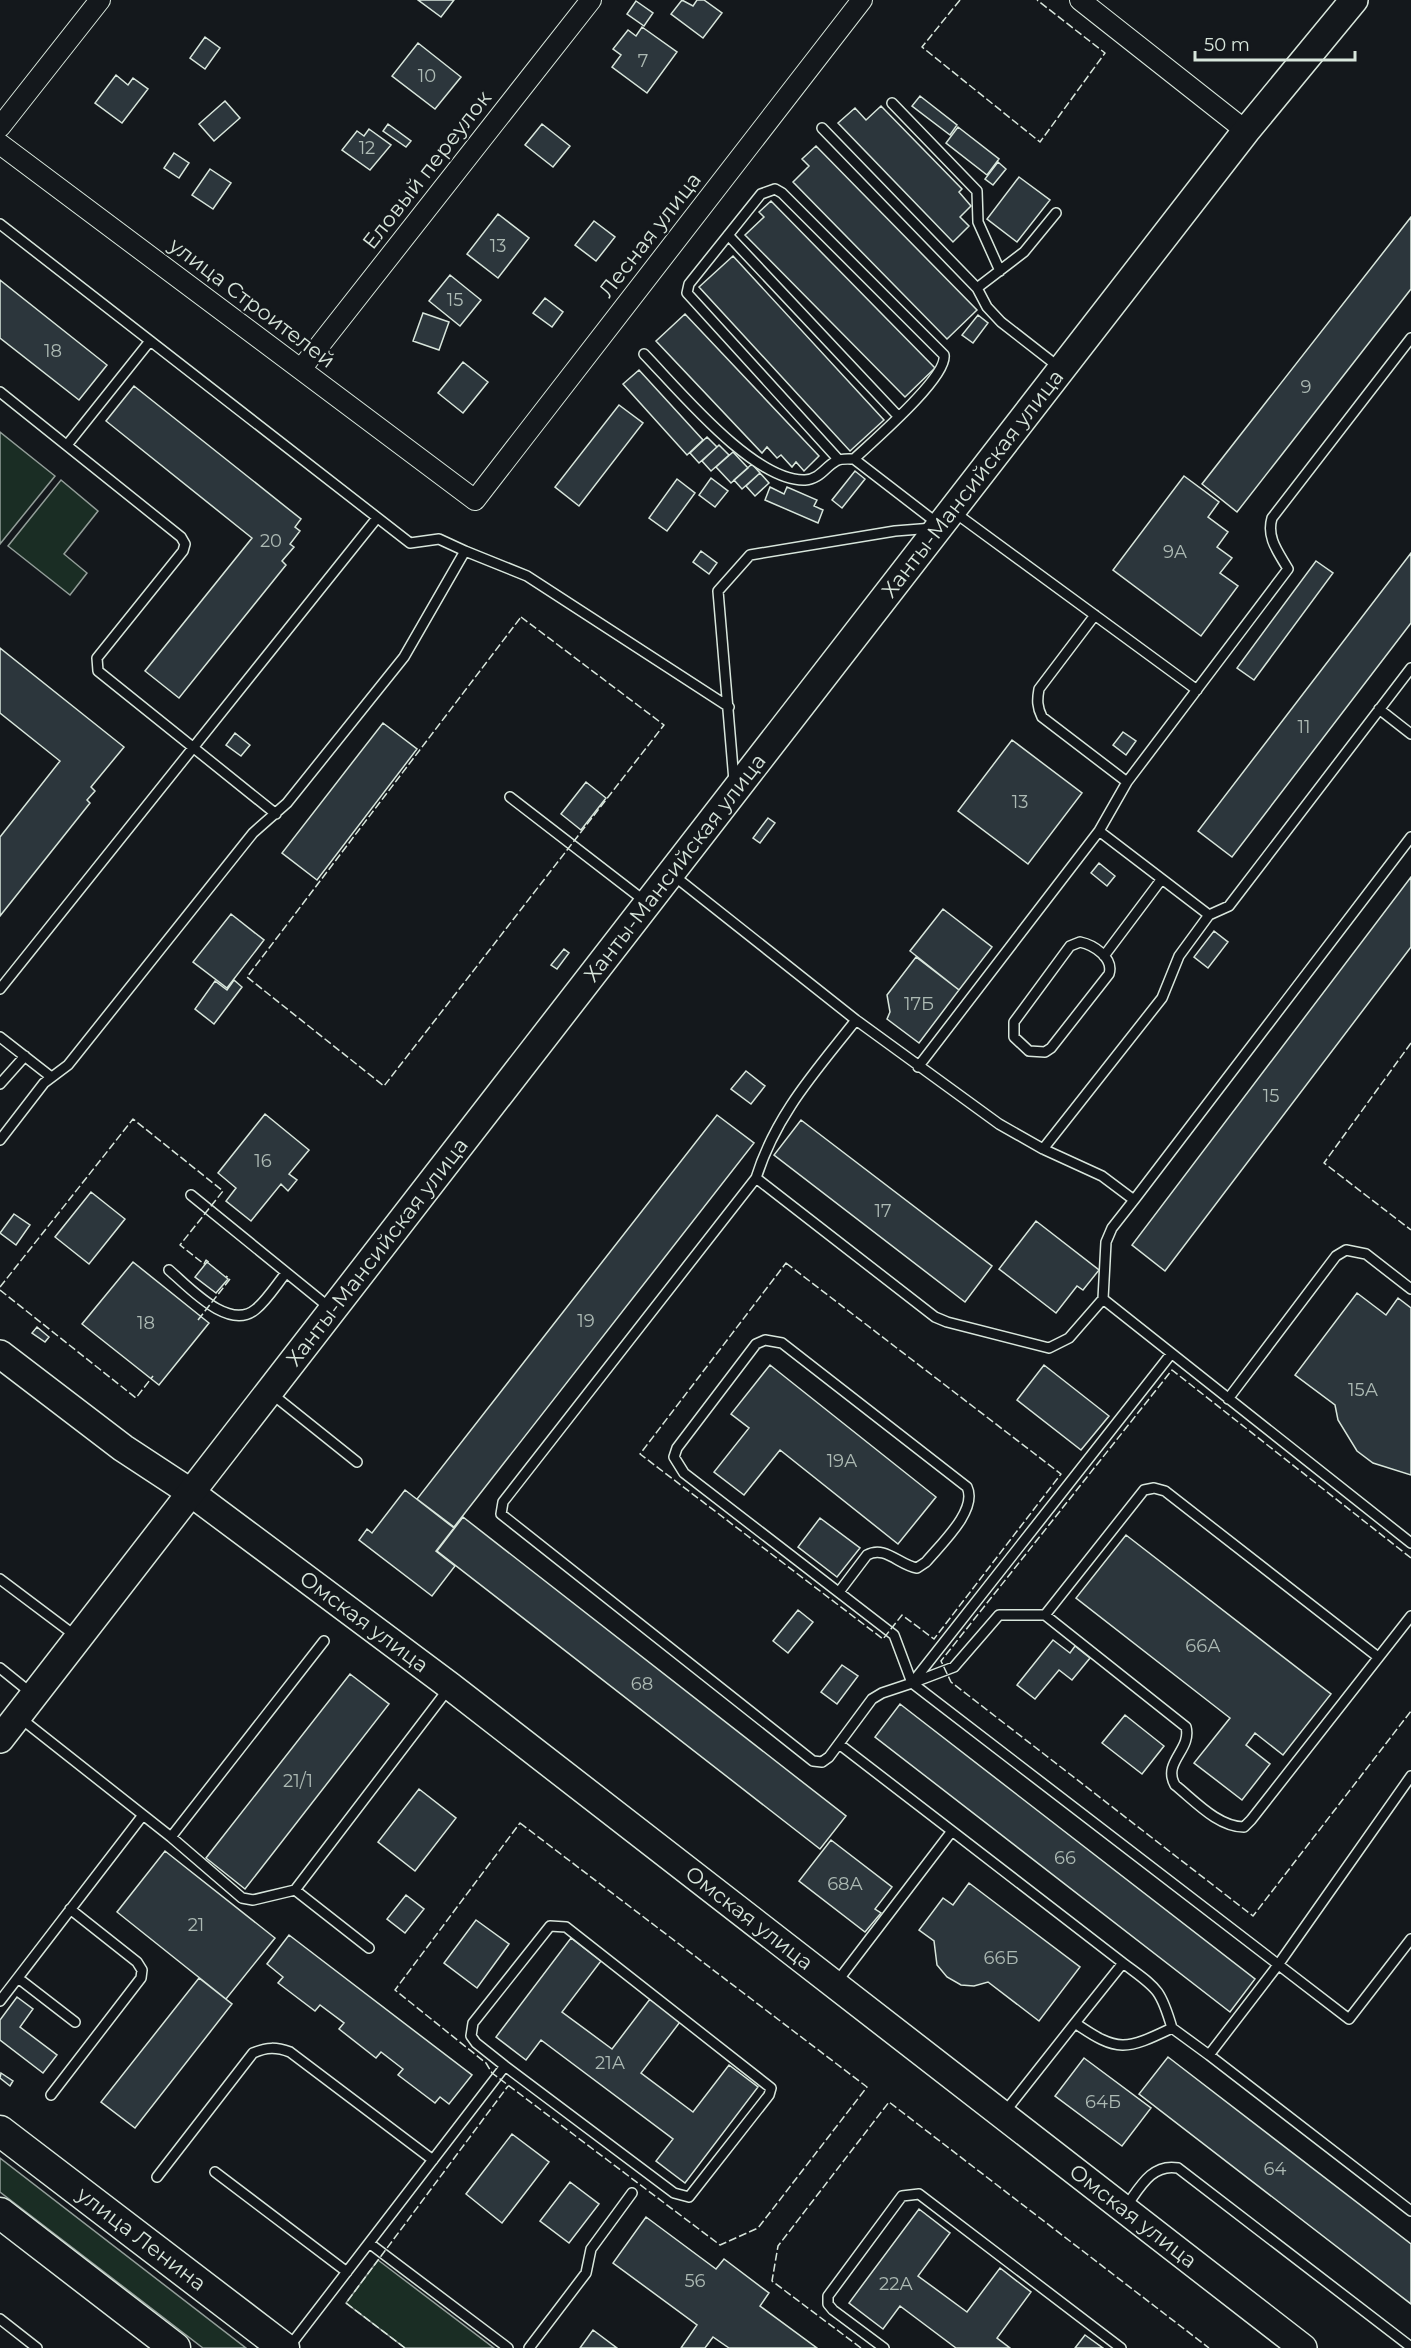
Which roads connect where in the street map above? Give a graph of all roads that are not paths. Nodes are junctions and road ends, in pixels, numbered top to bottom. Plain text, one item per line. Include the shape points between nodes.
1 (100, 0) edge
2 (591, 0) edge
3 (862, 0) edge
4 (1080, 0) edge
5 (1354, 0) edge
6 (892, 103) dead end
7 (0, 127) edge
8 (822, 128) dead end
9 (1246, 130) junction
10 (0, 144) edge
11 (1056, 213) dead end
12 (0, 224) edge
13 (728, 235) junction
14 (1000, 271) junction
15 (977, 288) junction
16 (1411, 338) edge
17 (150, 341) junction
18 (1408, 349) edge
19 (644, 354) dead end
20 (301, 369) junction
21 (1061, 369) junction
22 (0, 392) edge
23 (898, 416) junction
24 (67, 446) junction
25 (838, 459) junction
26 (854, 459) junction
27 (475, 500) joint
28 (377, 518) junction
29 (943, 521) junction
30 (465, 550) junction
31 (1095, 615) junction
32 (1411, 668) edge
33 (1197, 690) junction
34 (729, 707) junction
35 (1379, 709) junction
36 (1411, 734) edge
37 (193, 748) junction
38 (1127, 782) junction
39 (735, 790) junction
40 (510, 797) dead end
41 (276, 814) junction
42 (1099, 831) junction
43 (1411, 837) edge
44 (671, 873) junction
45 (1161, 880) junction
46 (648, 903) junction
47 (1209, 915) junction
48 (1104, 956) junction
49 (0, 989) edge
50 (856, 1020) junction
51 (0, 1037) edge
52 (25, 1056) junction
53 (918, 1066) junction
54 (50, 1076) junction
55 (0, 1084) edge
56 (0, 1140) edge
57 (1043, 1149) junction
58 (756, 1178) junction
59 (191, 1195) dead end
60 (1134, 1200) junction
61 (169, 1270) dead end
62 (286, 1273) junction
63 (1411, 1289) edge
64 (1103, 1299) junction
65 (332, 1310) junction
66 (1172, 1354) junction
67 (2, 1359) edge
68 (268, 1391) junction
69 (1228, 1399) junction
70 (357, 1462) dead end
71 (190, 1492) junction
72 (1411, 1543) edge
73 (0, 1579) edge
74 (839, 1592) junction
75 (1045, 1615) junction
76 (1411, 1616) edge
77 (78, 1637) junction
78 (324, 1641) dead end
79 (1378, 1657) junction
80 (0, 1668) edge
81 (912, 1683) junction
82 (450, 1686) junction
83 (25, 1705) junction
84 (0, 1739) edge
85 (838, 1744) junction
86 (1411, 1776) edge
87 (143, 1815) junction
88 (952, 1831) junction
89 (171, 1837) junction
90 (295, 1890) junction
91 (70, 1909) junction
92 (1411, 1939) edge
93 (369, 1948) dead end
94 (1123, 1963) junction
95 (1278, 1965) junction
96 (18, 1978) junction
97 (835, 1984) junction
98 (0, 2001) edge
99 (75, 2022) dead end
100 (1075, 2023) junction
101 (1172, 2028) junction
102 (1209, 2055) junction
103 (505, 2066) junction
104 (51, 2095) dead end
105 (1003, 2115) junction
106 (0, 2131) edge
107 (433, 2160) junction
108 (215, 2172) dead end
109 (157, 2177) dead end
110 (632, 2193) dead end
111 (1124, 2210) junction
112 (1411, 2211) edge
113 (0, 2213) edge
114 (369, 2243) junction
115 (347, 2272) junction
116 (0, 2319) edge
117 (37, 2348) edge
118 (175, 2348) edge
119 (286, 2348) edge
120 (508, 2348) edge
121 (529, 2348) edge
122 (884, 2348) edge
123 (1121, 2348) edge
124 (1303, 2348) edge
125 (1411, 2348) edge

1 - 7 street
2 - 20 street, Еловый переулок
3 - 27 street, Лесная улица
4 - 9 street
5 - 9 main road, Ханты-Мансийская улица
6 - 14 lane via 977,191 978,222
8 - 15 lane
9 - 21 main road, Ханты-Мансийская улица
10 - 20 street, улица Строителей
11 - 14 lane via 1030,246
12 - 17 lane
13 - 23 lane
13 - 23 lane via 761,194 775,189 782,192 940,350 945,361 939,375
13 - 25 lane via 689,284 687,294
14 - 15 lane
15 - 21 lane via 1001,322
16 - 18 lane
17 - 24 lane
17 - 28 lane
18 - 33 lane via 1272,518 1272,541 1288,569
19 - 25 lane via 725,438 779,474 805,480 815,478
20 - 27 street, улица Строителей
21 - 29 main road, Ханты-Мансийская улица
22 - 24 lane
23 - 26 lane
24 - 37 lane via 185,544 95,665
25 - 26 lane
26 - 29 lane
28 - 30 lane via 410,543 439,539
28 - 37 lane
29 - 31 lane
29 - 34 lane via 750,555 718,591
29 - 39 main road, Ханты-Мансийская улица
30 - 34 lane via 527,576
30 - 41 lane via 404,657
31 - 33 lane
31 - 38 lane via 1039,689 1039,711
32 - 35 lane
33 - 38 lane
34 - 39 lane
35 - 36 lane
35 - 47 lane via 1229,906
37 - 41 lane
37 - 49 lane
38 - 42 lane
39 - 44 main road, Ханты-Мансийская улица
40 - 46 lane
41 - 54 lane via 253,833 68,1065
42 - 45 lane
42 - 53 lane
43 - 60 lane
44 - 46 main road, Ханты-Мансийская улица
44 - 50 lane
45 - 47 lane
45 - 48 lane
46 - 65 main road, Ханты-Мансийская улица
47 - 57 lane via 1179,956 1162,998
48 - 48 lane via 1110,963 1109,974 1051,1048 1037,1053 1018,1043 1014,1022 1070,946 1088,944
50 - 53 lane
50 - 58 lane via 787,1109 766,1146
51 - 52 lane
52 - 54 lane
52 - 55 lane
53 - 57 lane via 999,1124
54 - 56 lane
57 - 60 lane via 1102,1176
58 - 64 lane via 935,1317 947,1322 1049,1348 1069,1338
58 - 85 lane via 503,1502 501,1514 813,1761 822,1762
59 - 62 lane
60 - 64 lane via 1106,1242
61 - 62 lane via 224,1313 243,1316 256,1310
62 - 65 lane
63 - 69 lane via 1366,1254 1346,1250 1336,1256
64 - 66 lane
65 - 68 main road, Ханты-Мансийская улица
66 - 69 lane
66 - 81 lane
67 - 71 main road, Омская улица via 123,1449
68 - 70 lane
68 - 71 main road, Ханты-Мансийская улица
69 - 72 lane
71 - 77 main road, Ханты-Мансийская улица
71 - 82 main road, Омская улица
73 - 77 lane
74 - 74 lane via 874,1551 909,1567 917,1568 926,1562 967,1510 970,1495 967,1487 782,1343 765,1340 756,1344 674,1457 684,1473
74 - 81 lane via 897,1639
75 - 79 lane via 1144,1490 1154,1488 1165,1491
75 - 79 lane via 1186,1727 1188,1736 1171,1767 1171,1777 1222,1822 1233,1827 1244,1827 1251,1820
75 - 81 lane via 999,1615 954,1667
76 - 79 lane
77 - 83 main road, Ханты-Мансийская улица
78 - 89 lane
80 - 83 lane
81 - 85 lane via 872,1699
81 - 95 lane
82 - 90 lane
82 - 97 main road, Омская улица
83 - 84 main road, Ханты-Мансийская улица
83 - 87 lane
85 - 88 lane
86 - 95 lane
87 - 89 lane
87 - 91 lane
88 - 94 lane
88 - 97 lane
89 - 90 lane via 242,1898 253,1900
90 - 93 lane
91 - 96 lane
91 - 104 lane via 142,1970 141,1978
92 - 95 lane via 1349,2019
94 - 100 lane
94 - 101 lane via 1164,1998
95 - 102 lane
96 - 98 lane
96 - 99 lane
97 - 105 main road, Омская улица
100 - 101 lane via 1099,2040 1117,2046 1136,2046
100 - 105 lane
101 - 102 lane
102 - 112 lane
103 - 103 lane via 476,2043 471,2029 544,1931 558,1926 566,1927 771,2088 697,2191 690,2197 681,2197
103 - 107 lane
105 - 111 main road, Омская улица
106 - 119 main road, улица Ленина
107 - 109 lane via 290,2052 270,2048 253,2053
107 - 114 lane
108 - 115 lane
110 - 121 lane via 591,2249 586,2273
111 - 124 main road, Омская улица
111 - 125 lane via 1149,2175 1168,2166 1179,2168
113 - 118 main road
114 - 115 lane
114 - 120 lane
115 - 119 lane
116 - 117 lane
122 - 123 lane via 833,2310 828,2296 902,2196 913,2193

